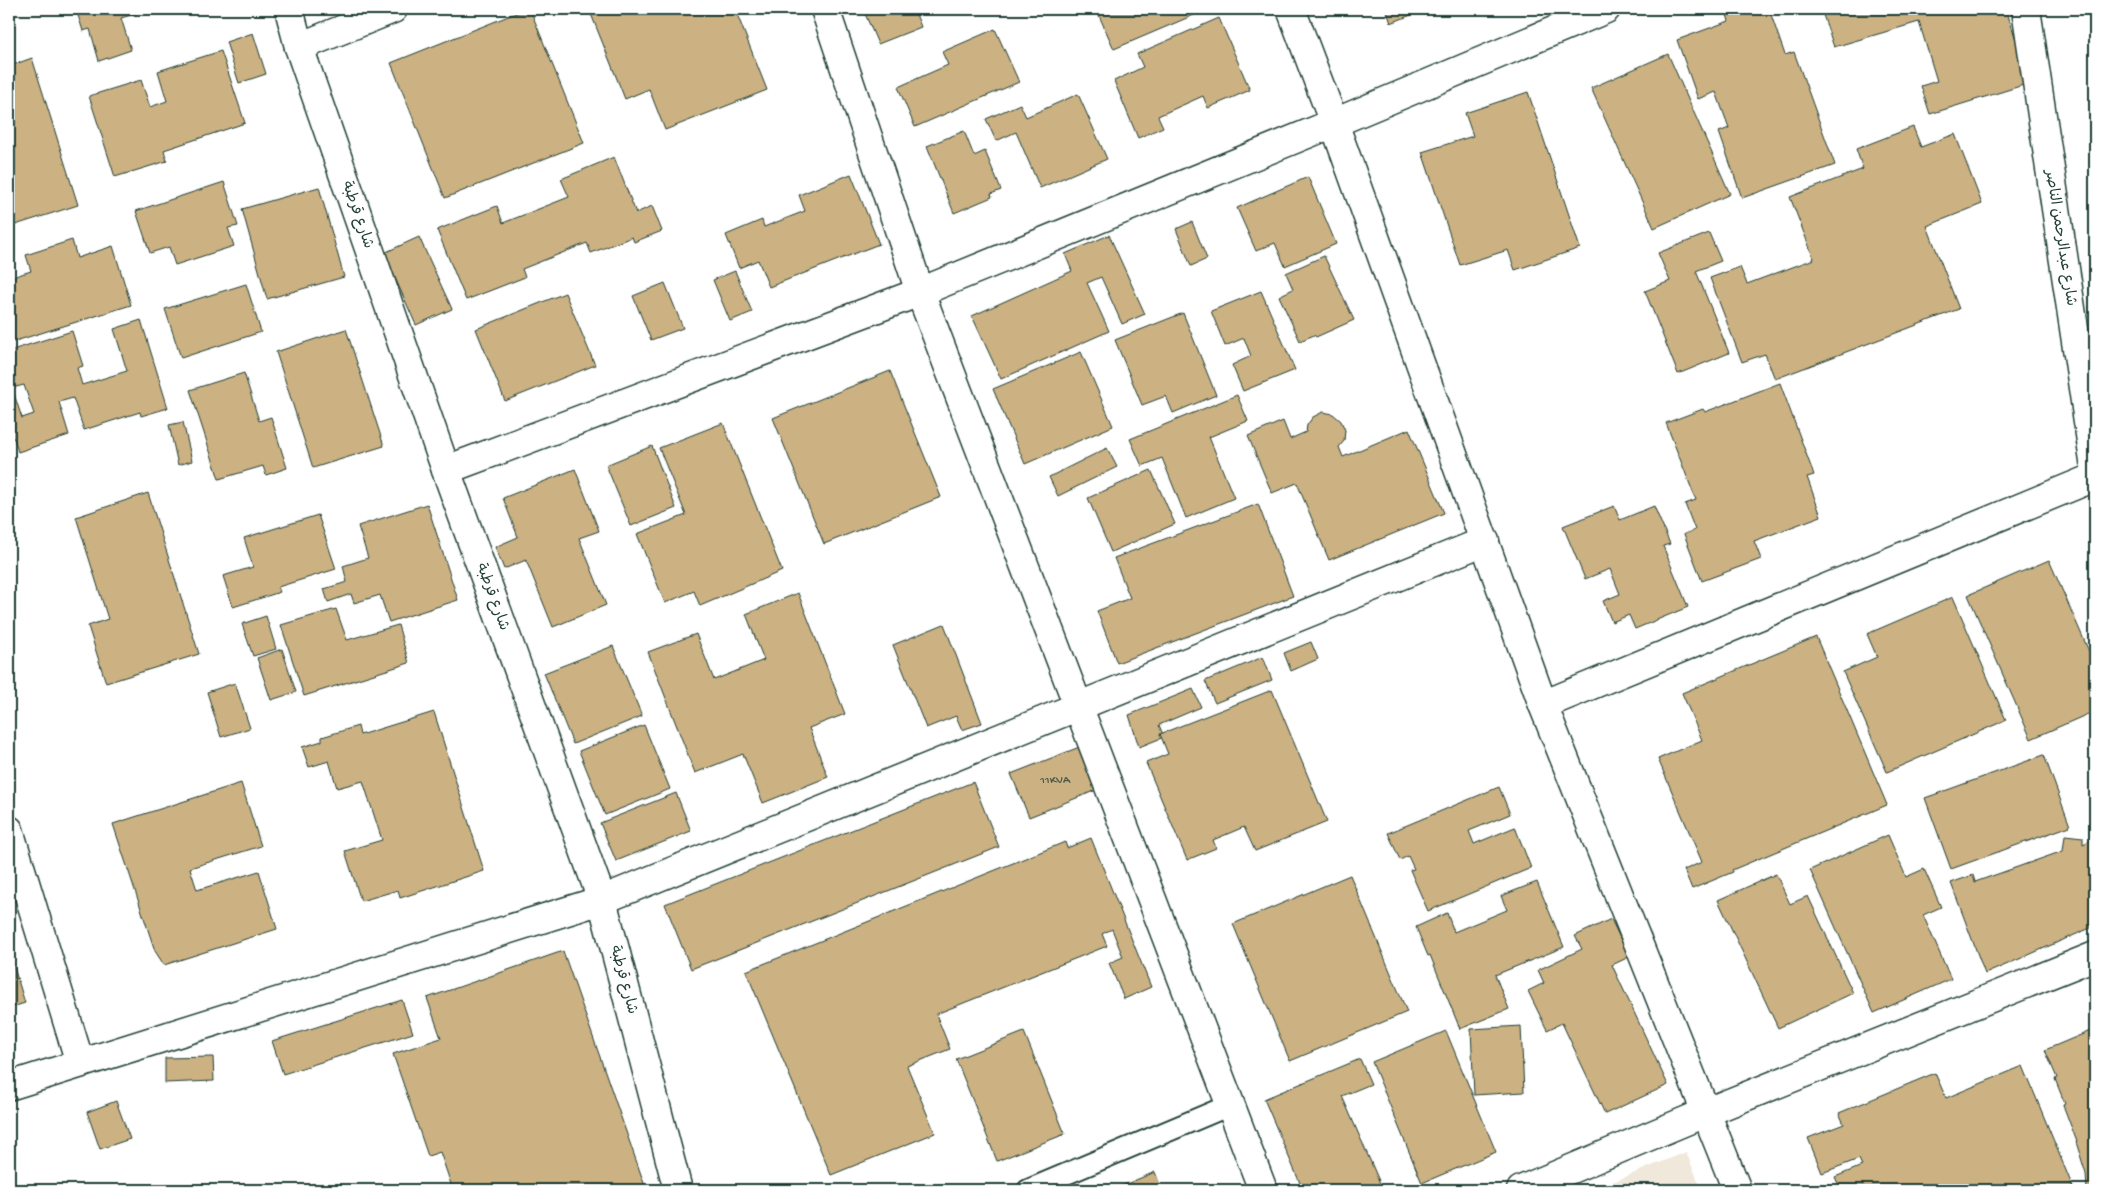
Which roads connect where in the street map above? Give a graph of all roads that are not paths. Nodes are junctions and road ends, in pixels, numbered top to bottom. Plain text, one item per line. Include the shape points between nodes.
1 (289, 9) edge
2 (393, 9) edge
3 (825, 9) edge
4 (1291, 9) edge
5 (1606, 9) edge
6 (2026, 9) edge
7 (299, 47) junction
8 (1334, 123) junction
9 (920, 292) junction
10 (2095, 468) edge
11 (446, 470) junction
12 (2095, 477) edge
13 (1485, 541) junction
14 (1543, 705) junction
15 (1078, 708) junction
16 (9, 830) edge
17 (602, 900) junction
18 (2095, 956) edge
19 (80, 1064) junction
20 (9, 1086) edge
21 (1230, 1105) junction
22 (1707, 1112) junction
23 (678, 1190) edge
24 (1028, 1190) edge
25 (1264, 1190) edge
26 (1520, 1190) edge
27 (1737, 1190) edge

1 - 7 street, شارع قرطبة
2 - 7 street
3 - 9 street
4 - 8 street
5 - 8 street
6 - 10 street, شارع عبدالرحمن الناصر
7 - 11 street, شارع قرطبة
8 - 9 street
8 - 13 street
9 - 11 street
9 - 15 street
11 - 17 street, شارع قرطبة
12 - 14 street
13 - 14 street
13 - 15 street
14 - 22 street
15 - 17 street
15 - 21 street
16 - 19 street
17 - 19 street
17 - 23 street, شارع قرطبة
18 - 22 street
19 - 20 street
21 - 24 lane
21 - 25 street
22 - 26 street
22 - 27 street

